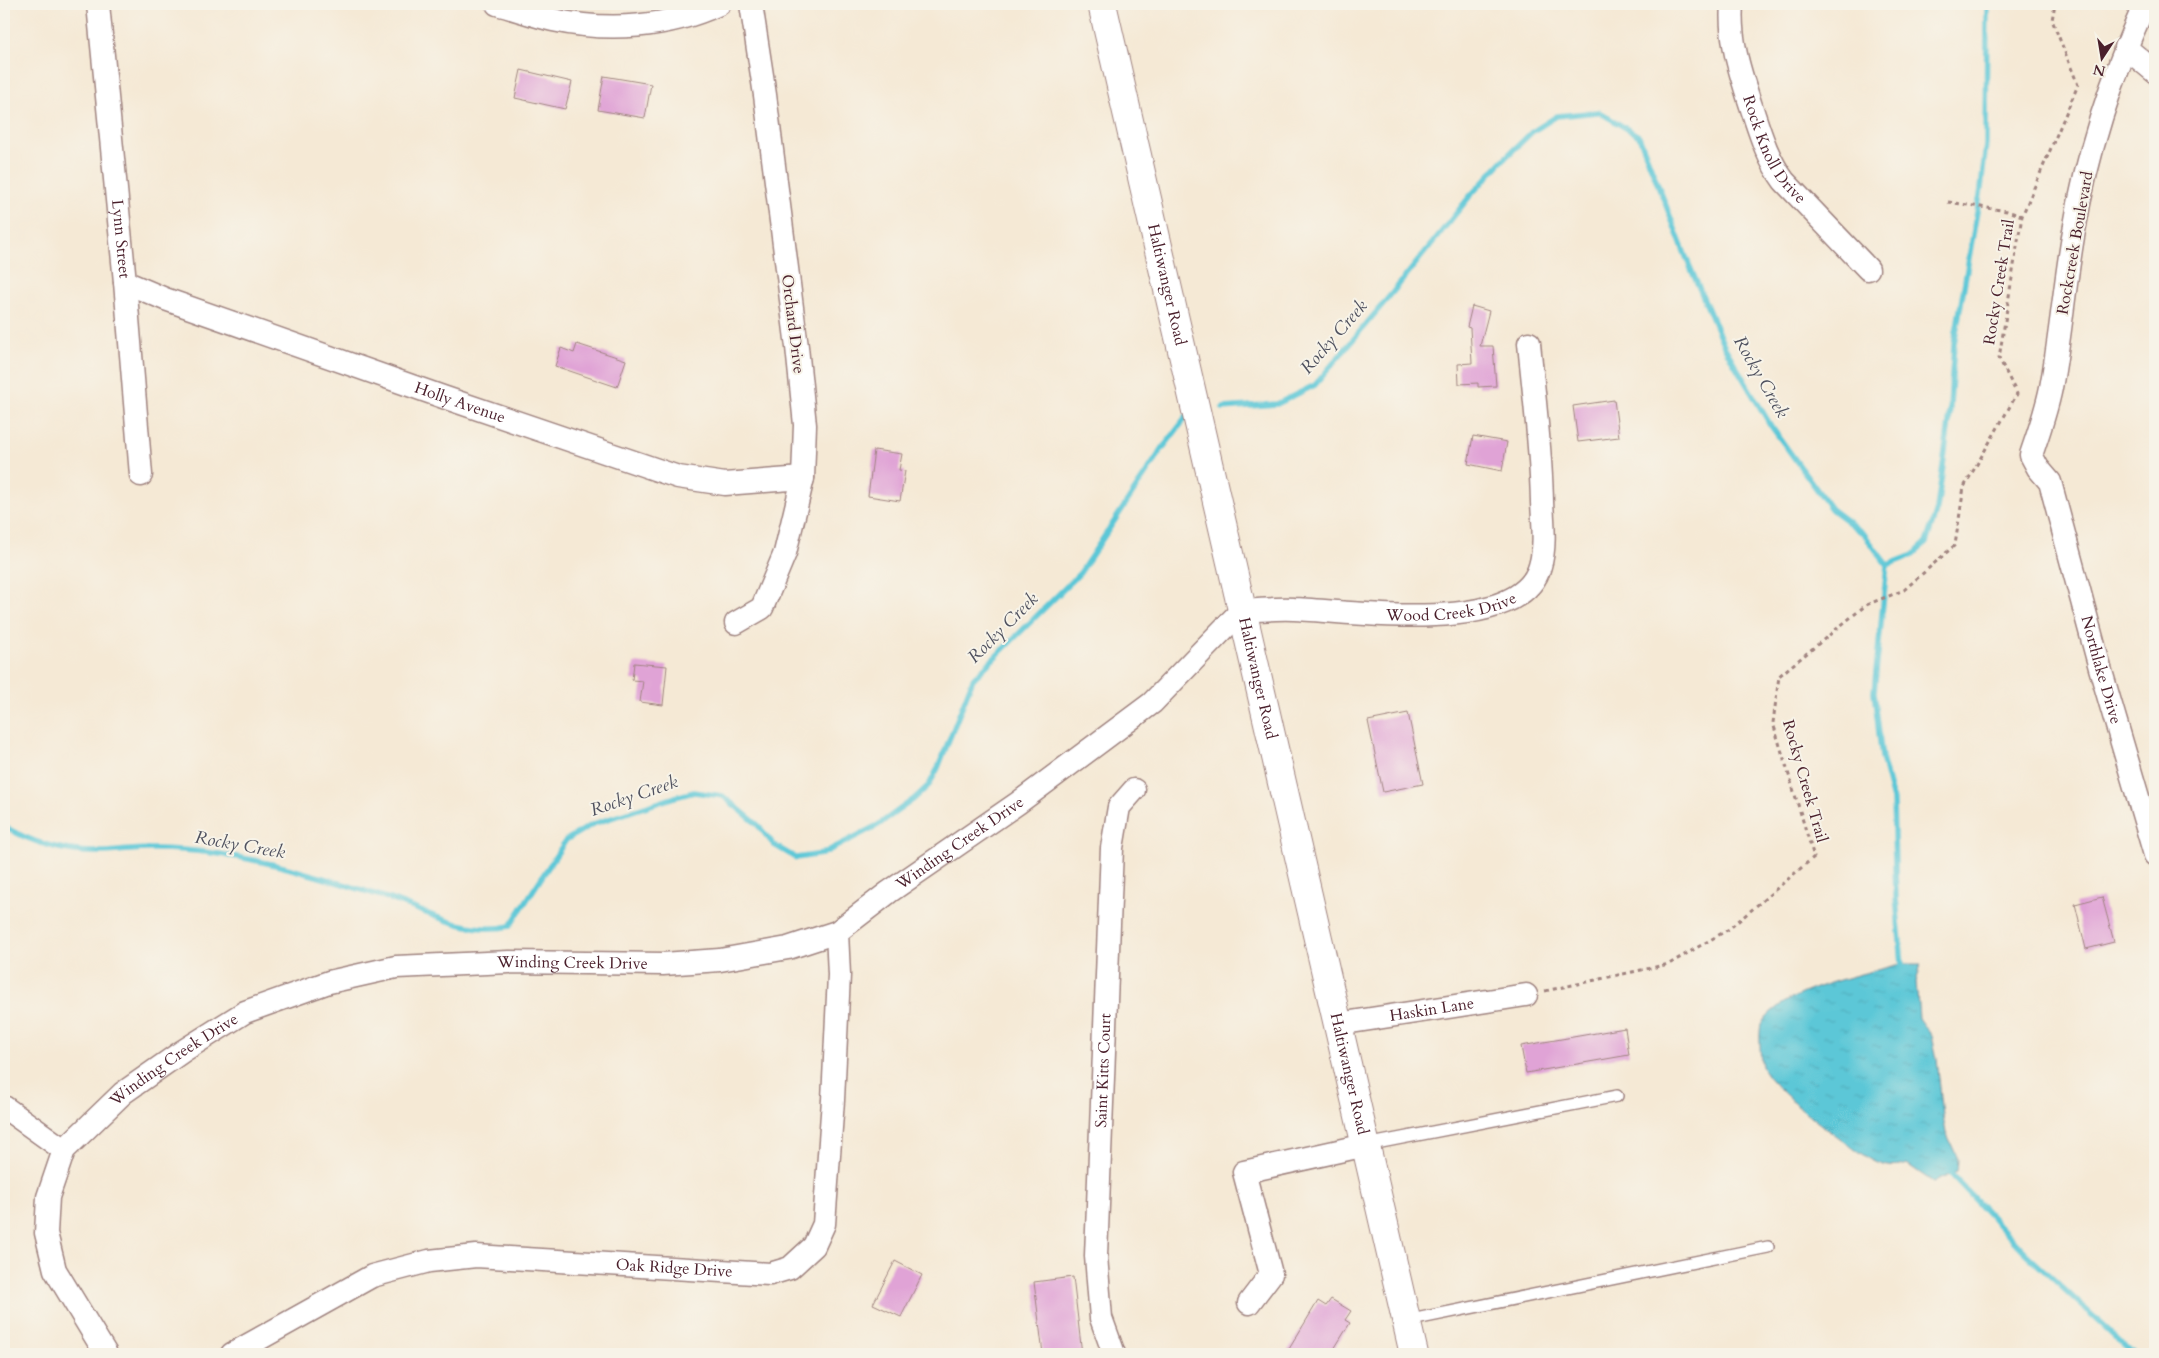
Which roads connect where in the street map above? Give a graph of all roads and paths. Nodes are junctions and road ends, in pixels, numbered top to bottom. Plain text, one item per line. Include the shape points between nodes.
1 (98, 4) edge
2 (497, 4) edge
3 (719, 4) edge
4 (751, 4) edge
5 (1102, 4) edge
6 (1732, 4) edge
7 (2055, 4) edge
8 (2144, 4) edge
9 (2125, 47) junction
10 (2155, 72) edge
11 (1948, 202) dead end
12 (2022, 216) junction
13 (1868, 269) dead end
14 (125, 282) junction
15 (1529, 343) dead end
16 (141, 475) dead end
17 (804, 478) junction
18 (2050, 482) joint
19 (1241, 611) junction
20 (736, 623) dead end
21 (1134, 790) dead end
22 (2155, 855) edge
23 (837, 932) junction
24 (1526, 995) joint
25 (1338, 1024) junction
26 (1617, 1096) dead end
27 (4, 1107) edge
28 (1366, 1145) junction
29 (64, 1150) junction
30 (1768, 1246) dead end
31 (1249, 1303) dead end
32 (1406, 1321) junction
33 (106, 1354) edge
34 (232, 1354) edge
35 (1114, 1354) edge
36 (1414, 1354) edge

1 - 14 street, Lynn Street
2 - 3 street via 551,20 610,27 673,20
4 - 17 street, Orchard Drive via 797,347 805,425
5 - 19 street, Haltiwanger Road
6 - 13 street, Rock Knoll Drive via 1736,59 1764,147 1784,181
7 - 12 path, Rocky Creek Trail via 2052,20 2078,85
8 - 9 street, Rockcreek Boulevard
9 - 10 street
9 - 18 street, Rockcreek Boulevard via 2082,189 2052,382 2032,455
11 - 12 path
12 - 24 path, Rocky Creek Trail via 1999,358 2018,394 1964,487 1955,545 1904,590 1866,605 1779,676 1773,723 1814,857 1730,929 1669,964
14 - 16 street, Lynn Street
14 - 17 street, Holly Avenue via 434,394 678,477 725,484
15 - 19 street, Wood Creek Drive via 1541,465 1542,550 1535,579 1526,590 1500,605 1456,613 1397,615 1292,608
17 - 20 street, Orchard Drive via 785,553 762,608
18 - 22 street, Northlake Drive
19 - 23 street, Winding Creek Drive via 1152,703
19 - 25 street, Haltiwanger Road
21 - 35 street, Saint Kitts Court via 1119,807 1112,848 1096,1256 1101,1318
23 - 29 street, Winding Creek Drive via 788,948 720,960 663,964 454,963 396,968 329,982 245,1012 183,1050 123,1093
23 - 34 street, Oak Ridge Drive via 839,984 824,1224 814,1246 790,1268 770,1274 476,1256 429,1261 372,1276
24 - 25 street, Haskin Lane
25 - 28 street, Haltiwanger Road
26 - 28 lane
27 - 29 street
28 - 31 street via 1244,1172 1270,1274
28 - 32 street, Haltiwanger Road
29 - 33 street, Winding Creek Drive via 48,1197 46,1233 55,1270
30 - 32 lane
32 - 36 street, Haltiwanger Road

